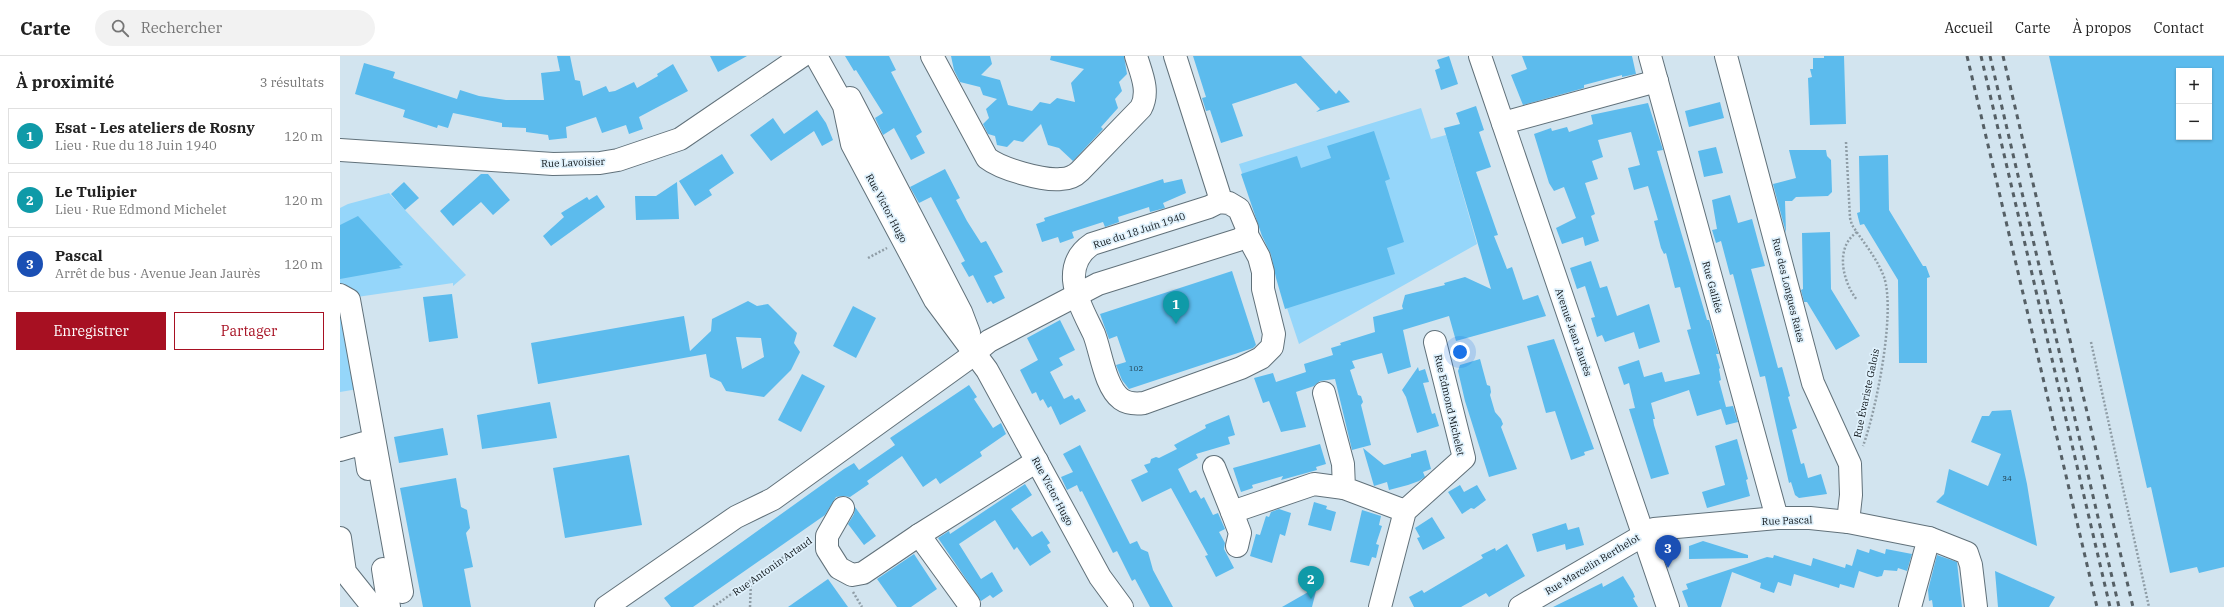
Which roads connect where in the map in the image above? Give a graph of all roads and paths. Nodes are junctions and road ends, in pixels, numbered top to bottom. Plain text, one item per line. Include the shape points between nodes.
1 (802, 56) edge
2 (816, 56) edge
3 (827, 56) edge
4 (932, 56) edge
5 (1136, 56) edge
6 (1175, 56) edge
7 (1480, 56) edge
8 (1650, 56) edge
9 (1726, 56) edge
10 (1657, 81) junction
11 (1503, 123) junction
12 (1846, 142) dead end
13 (340, 150) edge
14 (1219, 202) junction
15 (1857, 232) junction
16 (1247, 234) junction
17 (340, 295) edge
18 (1079, 296) junction
19 (1857, 300) dead end
20 (1435, 342) dead end
21 (2091, 342) dead end
22 (975, 351) junction
23 (1324, 393) dead end
24 (340, 450) edge
25 (1037, 461) junction
26 (1850, 464) junction
27 (1214, 466) dead end
28 (1344, 488) junction
29 (843, 508) dead end
30 (1405, 511) junction
31 (1232, 512) junction
32 (1777, 518) junction
33 (1848, 522) junction
34 (832, 528) junction
35 (1644, 534) junction
36 (919, 535) junction
37 (340, 538) edge
38 (1929, 538) junction
39 (1237, 546) dead end
40 (752, 580) junction
41 (395, 600) edge
42 (630, 600) edge
43 (969, 604) dead end
44 (373, 607) edge
45 (606, 607) edge
46 (713, 607) edge
47 (750, 607) edge
48 (1122, 607) edge
49 (1380, 607) edge
50 (1520, 607) edge
51 (1668, 607) edge
52 (1910, 607) edge
53 (1976, 607) edge
54 (2149, 607) edge

1 - 13 street, Rue Lavoisier via 680,139 618,160 547,164
2 - 22 street, Rue Victor Hugo via 844,106 852,144 935,300
3 - 22 street, Rue Victor Hugo via 961,312
4 - 5 street via 987,158 1002,167 1060,179 1080,171 1141,108 1145,101 1145,88
6 - 14 street via 1212,170
7 - 11 street, Avenue Jean Jaurès
8 - 10 street, Rue Galilée
9 - 26 street, Rue des Longues Raies via 1813,383
10 - 11 street
10 - 32 street, Rue Galilée
11 - 35 street, Avenue Jean Jaurès
12 - 15 path, Rue Évariste Galois via 1848,208 1852,225
14 - 16 street via 1229,203 1239,209
14 - 18 street, Rue du 18 Juin 1940 via 1209,208 1085,248 1080,254 1074,280
15 - 19 path via 1847,243 1843,271 1845,281
15 - 26 path, Rue Évariste Galois via 1884,277 1887,315 1882,366 1868,426 1860,453
16 - 18 street via 1238,240 1098,284
16 - 18 street via 1254,245 1263,272 1263,289 1274,334 1272,347 1261,358 1241,368 1144,403 1135,404 1121,399 1110,384 1094,334 1082,313
17 - 41 street via 349,300
18 - 22 street via 989,341
20 - 30 street, Rue Edmond Michelet via 1464,458
21 - 54 path
22 - 25 street, Rue Victor Hugo
22 - 42 street via 773,499 736,517
23 - 28 street via 1342,464
24 - 41 street via 364,443
25 - 36 street, Rue Antonin Artaud
25 - 48 street, Rue Victor Hugo via 1100,577
26 - 33 street, Rue des Longues Raies via 1851,495
27 - 31 street
28 - 30 street
28 - 31 street via 1314,484
29 - 34 street, Rue Antonin Artaud
30 - 49 street
31 - 39 street via 1240,533
32 - 33 street, Rue Pascal
32 - 35 street, Rue Pascal via 1654,529
33 - 38 street, Rue Pascal
34 - 36 street, Rue Antonin Artaud via 827,536 827,549 839,568 852,575 863,573
34 - 40 path, Rue Antonin Artaud via 820,531
35 - 50 street, Rue Marcelin Berthelot
35 - 51 street, Avenue Jean Jaurès
36 - 43 street
37 - 44 street via 346,572
38 - 52 street
38 - 53 street, Rue Pascal via 1967,553
40 - 46 path, Rue Antonin Artaud
40 - 47 path
42 - 45 street

